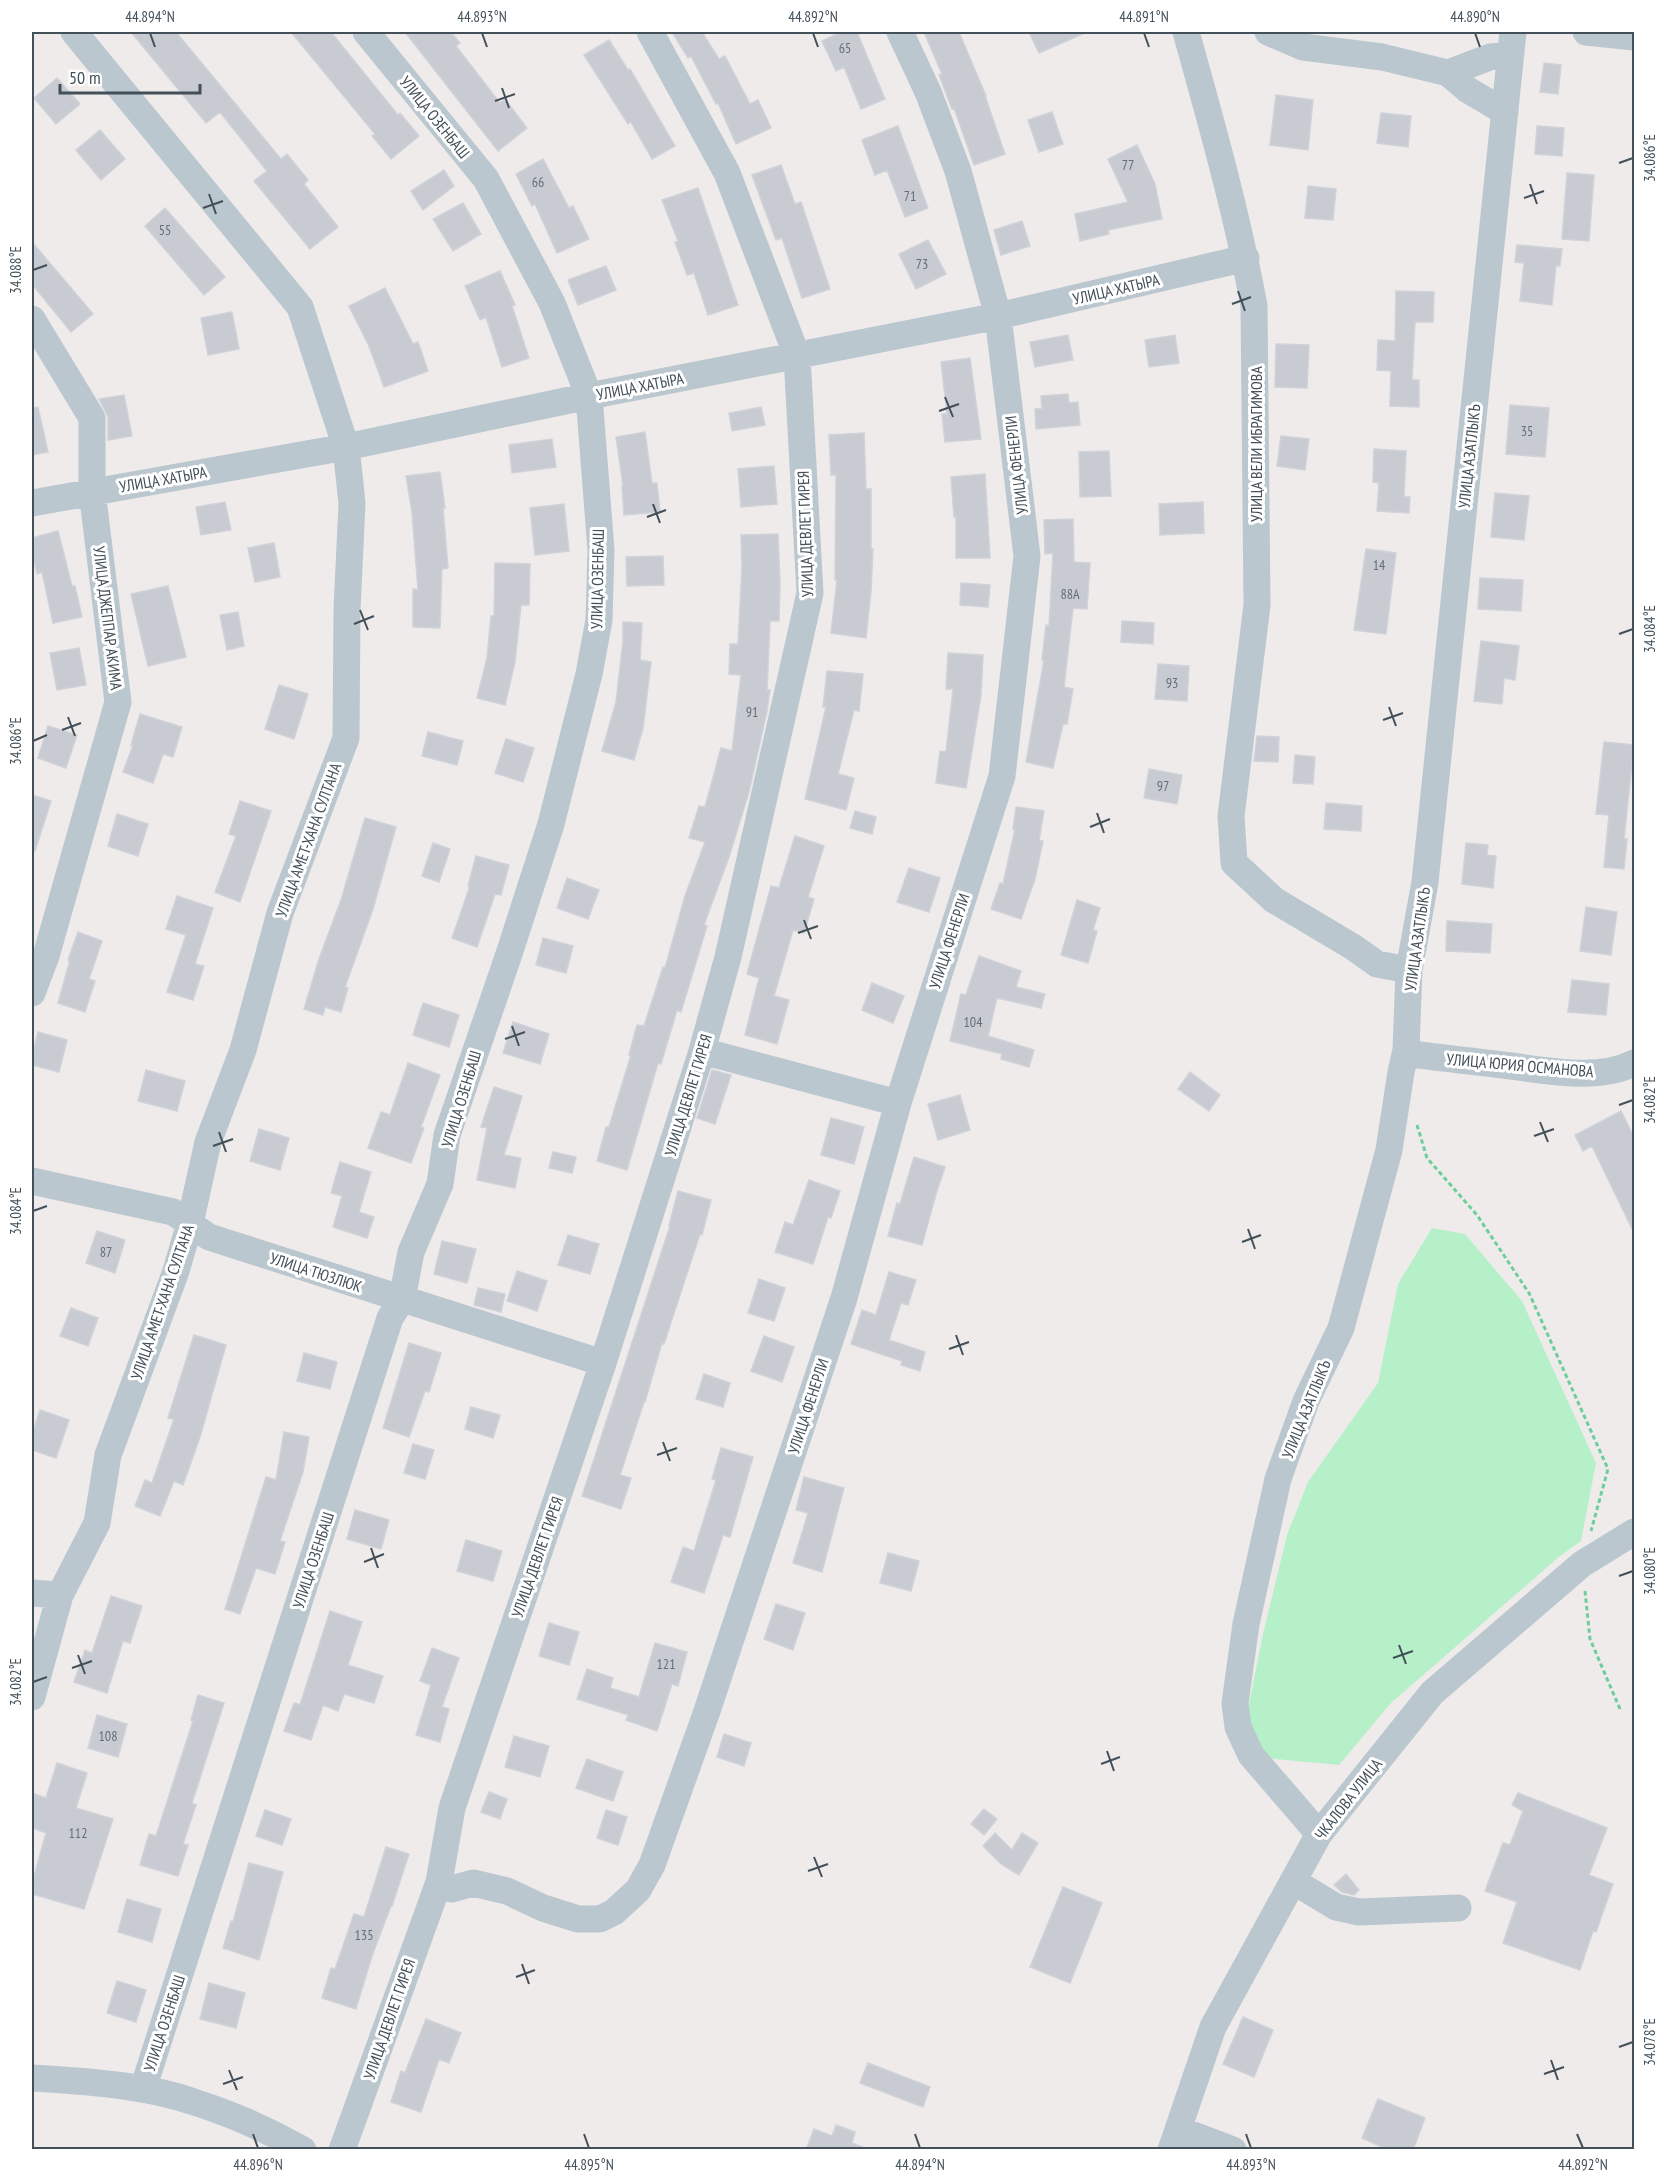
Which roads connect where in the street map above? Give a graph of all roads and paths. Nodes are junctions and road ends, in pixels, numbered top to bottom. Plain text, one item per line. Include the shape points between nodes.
1 (74, 32) edge
2 (366, 32) edge
3 (651, 32) edge
4 (900, 32) edge
5 (1186, 32) edge
6 (1268, 32) edge
7 (1586, 32) edge
8 (1635, 37) edge
9 (1512, 43) edge
10 (1448, 73) junction
11 (1505, 112) junction
12 (1246, 258) junction
13 (998, 316) junction
14 (32, 319) edge
15 (796, 356) junction
16 (589, 396) junction
17 (346, 447) junction
18 (92, 491) junction
19 (32, 503) edge
20 (1409, 970) junction
21 (32, 993) edge
22 (1406, 1050) junction
23 (702, 1051) junction
24 (1635, 1063) edge
25 (898, 1103) junction
26 (1414, 1115) dead end
27 (32, 1181) edge
28 (190, 1223) junction
29 (402, 1299) junction
30 (603, 1362) junction
31 (1635, 1532) edge
32 (1582, 1564) junction
33 (32, 1593) edge
34 (60, 1595) junction
35 (32, 1697) edge
36 (1620, 1710) dead end
37 (1319, 1834) junction
38 (1293, 1881) junction
39 (439, 1882) junction
40 (1458, 1908) dead end
41 (32, 2078) edge
42 (143, 2089) junction
43 (1174, 2139) edge
44 (303, 2150) edge
45 (342, 2150) edge
46 (1233, 2150) edge

1 - 17 street, УЛИЦА АМЕТ-ХАНА СУЛТАНА via 300,307
2 - 16 street, УЛИЦА ОЗЕНБАШ via 486,178 552,303
3 - 15 street, УЛИЦА ДЕВЛЕТ ГИРЕЯ via 727,174
4 - 13 street, УЛИЦА ФЕНЕРЛИ via 958,171
5 - 12 street, УЛИЦА ВЕЛИ ИБРАГИМОВА
6 - 10 street via 1303,46 1382,57
7 - 8 street
9 - 10 street via 1490,57
9 - 11 street, УЛИЦА АЗАТЛЫКЪ
10 - 11 street
11 - 20 street, УЛИЦА АЗАТЛЫКЪ via 1425,882
12 - 13 street, УЛИЦА ХАТЫРА
12 - 20 street, УЛИЦА ВЕЛИ ИБРАГИМОВА via 1254,306 1257,605 1231,816 1234,863 1274,900 1377,964
13 - 15 street, УЛИЦА ХАТЫРА
13 - 25 street, УЛИЦА ФЕНЕРЛИ via 1027,556 1002,776
14 - 18 street, УЛИЦА ДЖЕППАР АКИМА via 92,417
15 - 16 street, УЛИЦА ХАТЫРА
15 - 23 street, УЛИЦА ДЕВЛЕТ ГИРЕЯ via 810,593 728,957
16 - 17 street, УЛИЦА ХАТЫРА
16 - 29 street, УЛИЦА ОЗЕНБАШ via 601,550 599,620 589,674 551,824 447,1135 440,1184 411,1252
17 - 18 street, УЛИЦА ХАТЫРА
17 - 28 street, УЛИЦА АМЕТ-ХАНА СУЛТАНА via 352,503 346,738 280,913 243,1050 208,1142
18 - 19 street, УЛИЦА ХАТЫРА
18 - 21 street, УЛИЦА ДЖЕППАР АКИМА via 118,702
20 - 22 street, УЛИЦА АЗАТЛЫКЪ
22 - 24 street, УЛИЦА ЮРИЯ ОСМАНОВА via 1419,1055 1569,1072 1598,1072
22 - 37 street, УЛИЦА АЗАТЛЫКЪ via 1389,1150 1341,1328 1306,1401 1278,1479 1246,1624 1235,1703 1238,1728 1251,1755
23 - 25 street
23 - 30 street, УЛИЦА ДЕВЛЕТ ГИРЕЯ
25 - 39 street, УЛИЦА ФЕНЕРЛИ via 844,1298 710,1700 652,1865 638,1890 600,1919 578,1919 507,1891 473,1884 452,1889
26 - 32 path via 1427,1158 1477,1215 1529,1293 1608,1469
27 - 28 street, УЛИЦА ТЮЗЛЮК via 173,1212
28 - 29 street, УЛИЦА ТЮЗЛЮК via 209,1237
28 - 34 street, УЛИЦА АМЕТ-ХАНА СУЛТАНА via 108,1455 97,1523
29 - 30 street, УЛИЦА ТЮЗЛЮК
29 - 42 street, УЛИЦА ОЗЕНБАШ via 386,1330
30 - 39 street, УЛИЦА ДЕВЛЕТ ГИРЕЯ via 452,1808
31 - 32 street, ЧКАЛОВА УЛИЦА
32 - 36 path via 1590,1639
32 - 37 street, ЧКАЛОВА УЛИЦА via 1432,1693
33 - 34 street
34 - 35 street, УЛИЦА АМЕТ-ХАНА СУЛТАНА
37 - 38 street, ЧКАЛОВА УЛИЦА
38 - 40 street via 1336,1907 1359,1912
38 - 43 street, ЧКАЛОВА УЛИЦА via 1213,2027
39 - 45 street, УЛИЦА ДЕВЛЕТ ГИРЕЯ
41 - 42 street, УЛИЦА ОЗЕНБАШ
42 - 44 street via 193,2101 270,2131
43 - 46 street

